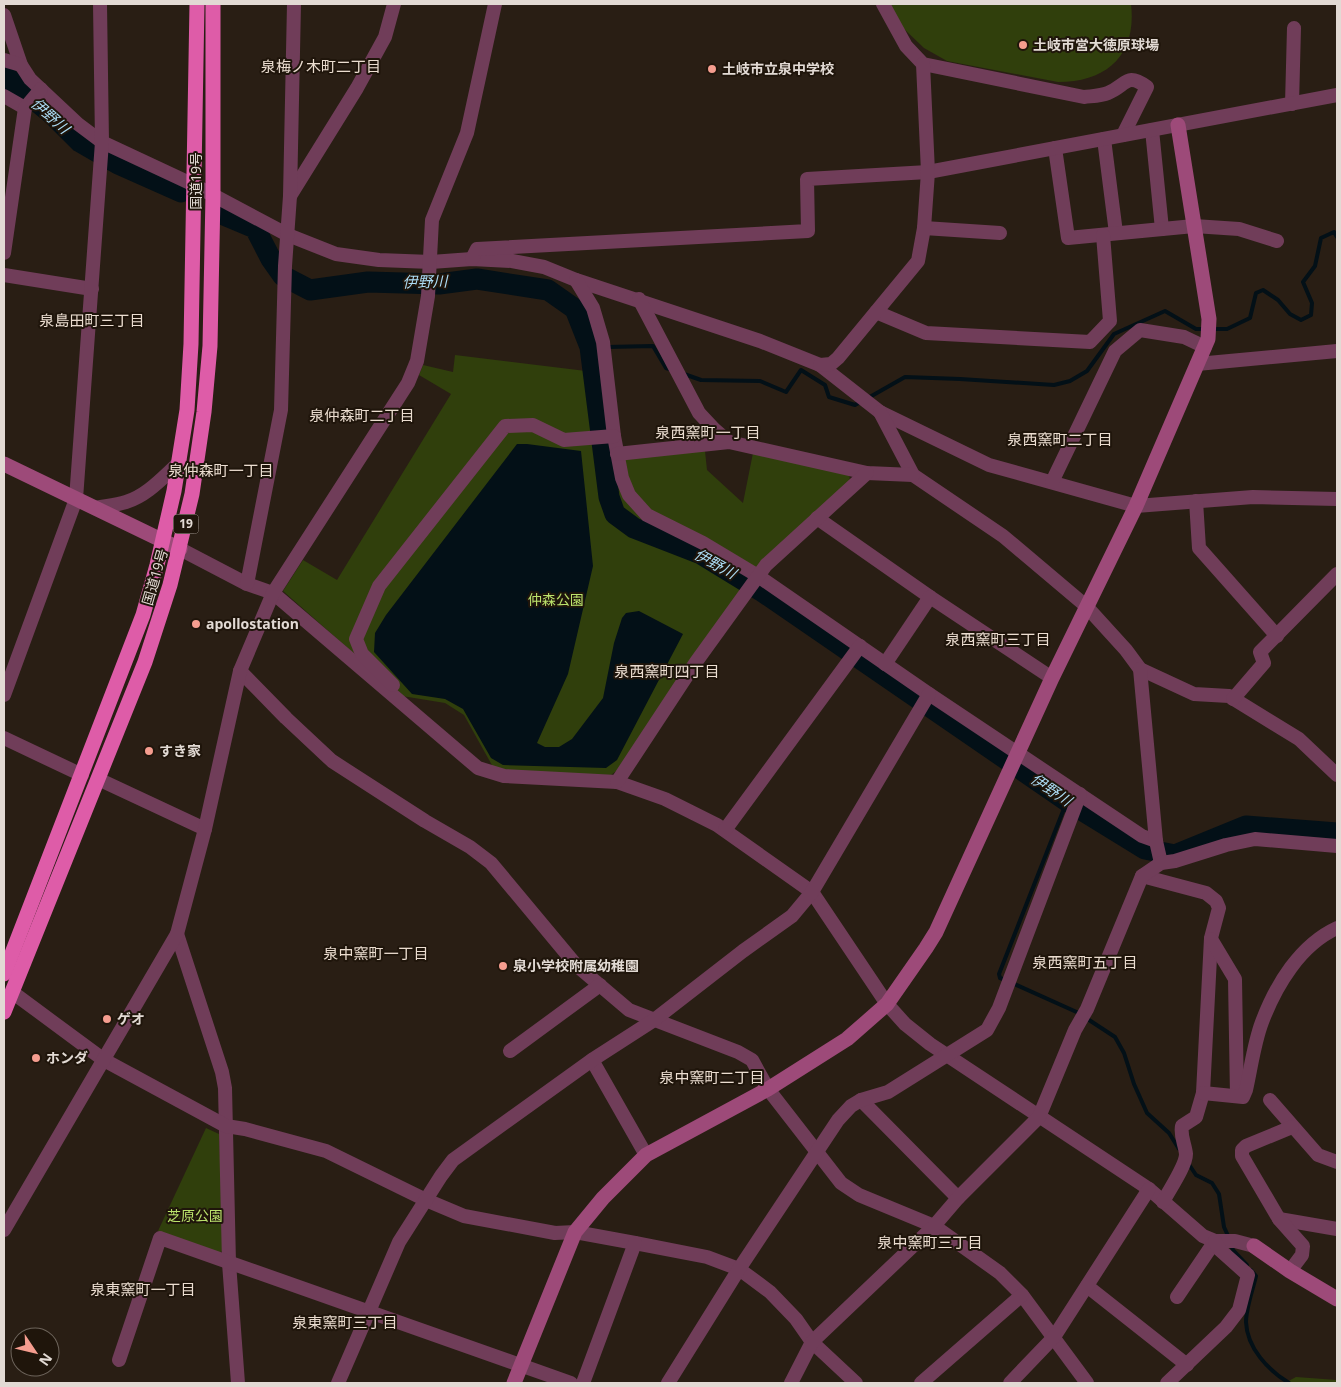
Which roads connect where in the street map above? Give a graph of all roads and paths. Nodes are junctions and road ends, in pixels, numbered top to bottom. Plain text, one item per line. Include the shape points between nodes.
1 (100, 4) edge
2 (197, 4) edge
3 (213, 4) edge
4 (294, 4) edge
5 (394, 4) edge
6 (495, 4) edge
7 (883, 4) edge
8 (4, 15) edge
9 (1294, 28) dead end
10 (4, 60) edge
11 (923, 64) junction
12 (21, 65) junction
13 (41, 89) junction
14 (1337, 95) edge
15 (4, 96) edge
16 (1292, 104) junction
17 (25, 108) junction
18 (1178, 125) junction
19 (1152, 130) junction
20 (1123, 135) junction
21 (1104, 139) junction
22 (102, 142) junction
23 (1055, 148) junction
24 (928, 172) junction
25 (194, 185) junction
26 (213, 195) junction
27 (290, 196) junction
28 (7, 212) edge
29 (1194, 226) junction
30 (924, 228) junction
31 (1162, 229) junction
32 (1000, 233) dead end
33 (1109, 234) junction
34 (288, 235) junction
35 (1276, 241) dead end
36 (4, 253) edge
37 (472, 259) junction
38 (430, 268) junction
39 (4, 275) edge
40 (576, 280) junction
41 (92, 289) junction
42 (639, 299) junction
43 (876, 312) junction
44 (1207, 343) junction
45 (1337, 351) edge
46 (1197, 364) junction
47 (820, 365) junction
48 (875, 409) junction
49 (614, 436) junction
50 (729, 442) junction
51 (617, 454) junction
52 (180, 462) junction
53 (4, 464) edge
54 (867, 473) junction
55 (913, 475) junction
56 (1052, 482) junction
57 (76, 499) junction
58 (1337, 499) edge
59 (1196, 501) junction
60 (1136, 506) junction
61 (95, 508) junction
62 (817, 518) junction
63 (163, 542) junction
64 (180, 549) junction
65 (1337, 574) edge
66 (758, 576) junction
67 (247, 584) junction
68 (273, 593) junction
69 (930, 597) junction
70 (1086, 606) junction
71 (1277, 636) junction
72 (860, 646) junction
73 (885, 664) junction
74 (1140, 669) junction
75 (240, 671) junction
76 (1052, 678) junction
77 (929, 694) junction
78 (4, 695) edge
79 (1233, 699) junction
80 (397, 700) junction
81 (4, 738) edge
82 (1019, 752) junction
83 (82, 774) junction
84 (1337, 776) edge
85 (98, 779) junction
86 (617, 782) junction
87 (1080, 794) junction
88 (205, 829) junction
89 (725, 830) junction
90 (1156, 841) junction
91 (1337, 846) edge
92 (1161, 863) junction
93 (1142, 876) junction
94 (812, 892) junction
95 (1337, 928) edge
96 (177, 934) junction
97 (1211, 938) junction
98 (4, 974) edge
99 (600, 985) junction
100 (12, 992) junction
101 (886, 1004) junction
102 (4, 1012) edge
103 (654, 1020) junction
104 (510, 1051) dead end
105 (947, 1056) junction
106 (104, 1060) junction
107 (592, 1060) junction
108 (768, 1089) junction
109 (1203, 1093) junction
110 (1237, 1096) junction
111 (861, 1100) junction
112 (1270, 1100) dead end
113 (1039, 1117) junction
114 (226, 1126) junction
115 (1292, 1127) junction
116 (816, 1153) junction
117 (646, 1154) junction
118 (1337, 1162) edge
119 (1149, 1189) junction
120 (958, 1198) junction
121 (426, 1200) junction
122 (1163, 1202) junction
123 (1279, 1219) junction
124 (6, 1223) edge
125 (934, 1226) junction
126 (1337, 1229) edge
127 (575, 1232) junction
128 (1224, 1242) junction
129 (635, 1243) junction
130 (1254, 1246) joint
131 (229, 1263) junction
132 (739, 1269) junction
133 (1290, 1271) junction
134 (1087, 1286) junction
135 (1022, 1295) junction
136 (1176, 1297) dead end
137 (1337, 1299) edge
138 (369, 1312) junction
139 (1054, 1337) junction
140 (812, 1342) junction
141 (119, 1360) dead end
142 (522, 1365) junction
143 (1186, 1365) junction
144 (238, 1383) edge
145 (338, 1383) edge
146 (514, 1383) edge
147 (571, 1383) edge
148 (583, 1383) edge
149 (668, 1383) edge
150 (791, 1383) edge
151 (856, 1383) edge
152 (922, 1383) edge
153 (1010, 1383) edge
154 (1087, 1383) edge
155 (1167, 1383) edge

1 - 22 street
2 - 25 highway, 国道19号 / 19
3 - 26 highway, 国道19号 / 19
4 - 27 street
5 - 27 street via 385,37
6 - 38 street via 467,134 432,220
7 - 11 street via 906,46
8 - 12 street
9 - 16 street
10 - 12 street
11 - 20 street via 1084,97 1108,93 1136,79 1147,87
11 - 24 street
12 - 13 street
13 - 17 street
13 - 22 street
14 - 16 street
15 - 17 street
16 - 18 street
17 - 28 street
18 - 19 street
18 - 29 street
19 - 20 street
19 - 31 street
20 - 21 street
21 - 23 street
21 - 33 street
22 - 25 street
22 - 41 street
23 - 24 street
23 - 33 street via 1068,238
24 - 30 street
24 - 37 street via 807,179 808,231 477,249
25 - 26 street
25 - 52 highway, 国道19号 / 19 via 191,344
26 - 34 street
26 - 64 highway, 国道19号 / 19 via 210,346 204,412
27 - 34 street
28 - 36 street
29 - 31 street
29 - 35 street via 1238,229
29 - 44 street via 1209,319
30 - 32 street
30 - 43 street via 918,260
31 - 33 street
33 - 43 street via 1110,321 1090,342 926,334
34 - 38 street via 336,254
34 - 67 street via 281,410
37 - 38 street
37 - 40 street via 544,267
38 - 68 street via 417,361 408,383
39 - 41 street
40 - 42 street
40 - 49 street via 592,308 603,342
41 - 57 street
42 - 47 street
42 - 50 street via 699,413
43 - 47 street via 838,358 831,364
44 - 46 street
44 - 56 street via 1140,330 1115,351
45 - 46 street
46 - 60 street
47 - 48 street
48 - 55 street
48 - 56 street via 989,465
49 - 51 street
49 - 80 street via 564,440 533,425 504,426 379,586 356,640 362,654 400,692
50 - 51 street
50 - 54 street
51 - 66 street via 629,495 647,515 703,542
52 - 61 street via 139,497
52 - 63 highway, 国道19号 / 19
53 - 57 street
54 - 55 street
54 - 62 street
55 - 70 street via 1003,536
56 - 60 street
57 - 61 street
57 - 78 street
58 - 59 street via 1252,497
59 - 60 street
59 - 71 street via 1199,548
60 - 70 street
61 - 63 street
62 - 66 street
62 - 69 street
63 - 64 street
63 - 83 highway, 国道19号 / 19 via 143,615
64 - 67 street
64 - 85 highway, 国道19号 / 19 via 145,662
65 - 71 street
66 - 72 street
66 - 86 street via 696,662
67 - 68 street
68 - 75 street
68 - 80 street
69 - 73 street
69 - 76 street
70 - 74 street
70 - 76 street
71 - 79 street via 1260,652 1264,663
72 - 73 street
72 - 89 street
73 - 77 street
74 - 79 street via 1194,694
74 - 90 street
75 - 88 street
75 - 99 street via 332,761 491,863 576,964
76 - 82 street
77 - 82 street
77 - 94 street
79 - 84 street via 1299,739
80 - 86 street via 478,768 504,776
81 - 83 street
82 - 87 street
82 - 101 street via 936,932
83 - 98 highway, 国道19号 / 19
85 - 88 street
85 - 100 highway, 国道19号 / 19
86 - 89 street via 664,799
87 - 90 street via 1142,836
87 - 105 street via 999,1008 986,1030
88 - 96 street
89 - 94 street
90 - 92 street
91 - 92 street via 1255,839
92 - 93 street
93 - 97 street via 1206,893 1216,901 1219,908
93 - 113 street
94 - 101 street
94 - 103 street via 792,916
95 - 110 street via 1323,935 1287,972 1261,1024 1246,1090 1243,1097
96 - 106 street
96 - 114 street via 222,1072
97 - 109 street
97 - 110 street via 1235,979
99 - 103 street via 629,1010
99 - 104 street
100 - 102 highway, 国道19号 / 19
100 - 106 street
101 - 105 street via 905,1024
101 - 108 street via 847,1039
103 - 107 street
103 - 108 street via 752,1060
105 - 111 street via 888,1092
105 - 113 street
106 - 114 street
106 - 124 street
107 - 117 street
107 - 121 street via 453,1160
108 - 116 street
108 - 117 street
109 - 110 street
109 - 122 street via 1196,1117 1182,1126 1186,1155
111 - 116 street via 838,1120
111 - 120 street
112 - 115 street
113 - 119 street
113 - 120 street
114 - 121 street via 245,1128 326,1151
114 - 131 street
115 - 118 street via 1318,1155
115 - 123 street via 1242,1150 1242,1156
116 - 125 street via 841,1184 859,1195
116 - 132 street
117 - 127 street
119 - 122 street
119 - 134 street
120 - 125 street
121 - 127 street via 480,1220 555,1233
121 - 138 street via 399,1242
122 - 128 street via 1203,1236
123 - 126 street
123 - 133 street via 1303,1246 1302,1255
125 - 135 street via 1000,1273
125 - 140 street
127 - 129 street
127 - 142 street
128 - 130 street
128 - 136 street
128 - 143 street via 1219,1249 1248,1275 1239,1310
129 - 132 street via 707,1257
129 - 148 street
130 - 133 street
131 - 138 street
131 - 141 street via 160,1238
131 - 144 street
132 - 140 street via 770,1292 796,1319
132 - 149 street
133 - 137 street
134 - 139 street
134 - 143 street
135 - 139 street
135 - 152 street
138 - 142 street
138 - 145 street
139 - 153 street
139 - 154 street
140 - 150 street
140 - 151 street
142 - 146 street
142 - 147 street
143 - 155 street

